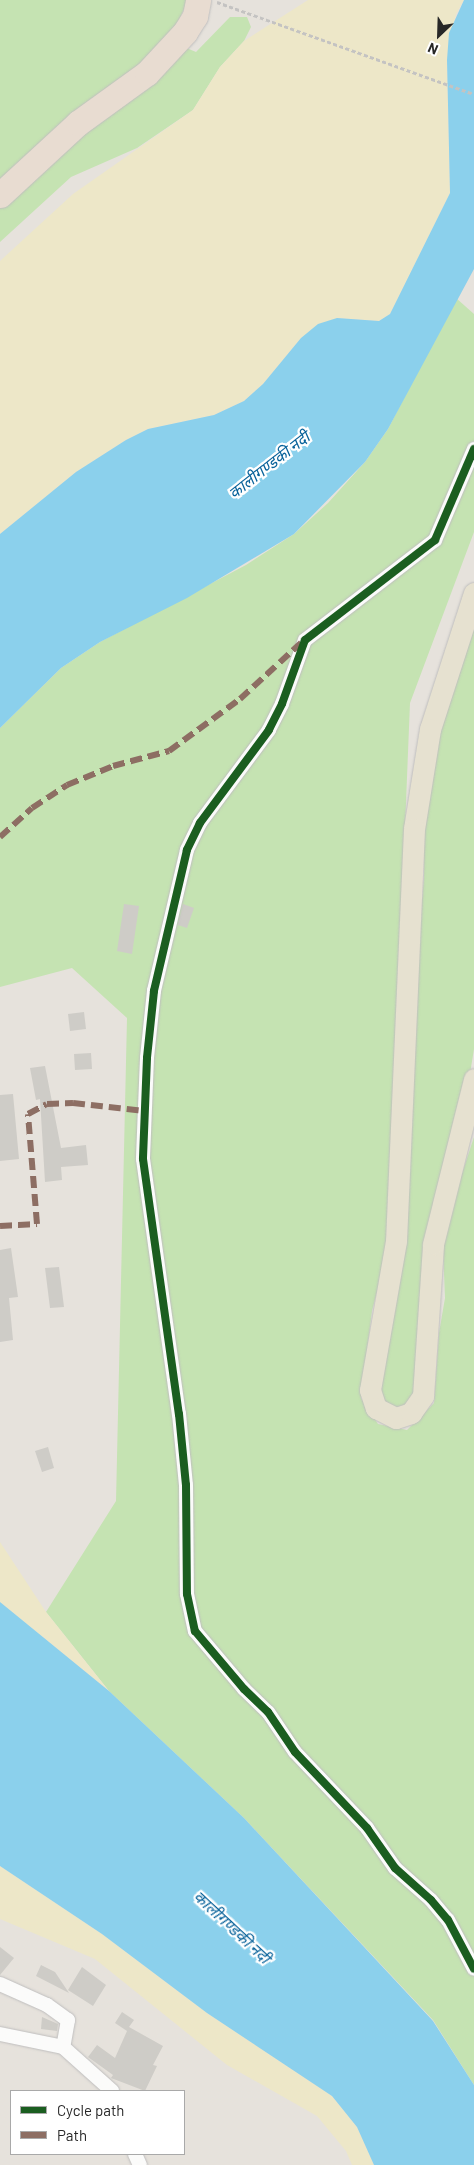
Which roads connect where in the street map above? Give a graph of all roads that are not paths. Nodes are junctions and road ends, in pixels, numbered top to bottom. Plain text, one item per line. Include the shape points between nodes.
1 (198, 0) edge
2 (0, 195) edge
3 (474, 449) edge
4 (474, 593) edge
5 (474, 1079) edge
6 (474, 1969) edge
7 (0, 1984) edge
8 (0, 2034) edge
9 (63, 2046) junction
10 (111, 2090) edge

1 - 2 highway via 195,16 185,32 147,73 78,123
3 - 6 street via 435,540 305,640 269,730 200,823 187,850 154,991 142,1159 179,1414 186,1485 187,1594 195,1631 244,1690 268,1712 294,1752 367,1828 395,1868 442,1914
4 - 5 main road via 430,729 414,829 396,1241 370,1390 376,1408 396,1418 411,1414 423,1396 433,1244
7 - 9 street via 47,2005 68,2020
8 - 9 street
9 - 10 street

